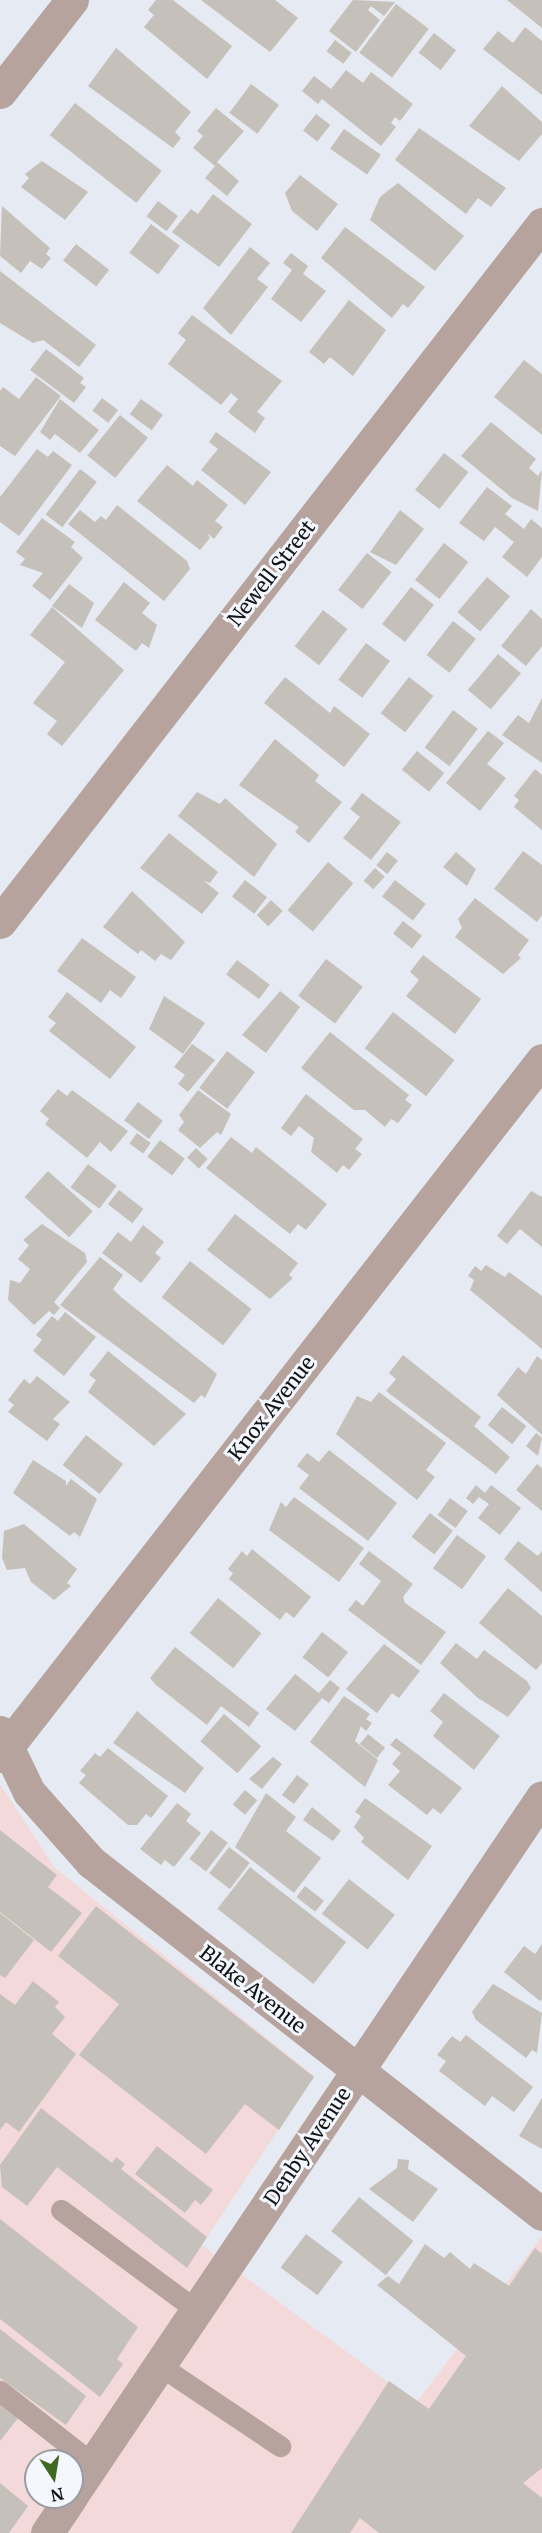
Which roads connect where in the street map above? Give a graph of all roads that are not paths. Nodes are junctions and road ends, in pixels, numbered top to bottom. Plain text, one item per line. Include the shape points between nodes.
1 (72, 0) edge
2 (0, 92) edge
3 (542, 224) edge
4 (0, 922) edge
5 (542, 1060) edge
6 (2, 1745) edge
7 (542, 1797) edge
8 (357, 2071) junction
9 (61, 2210) dead end
10 (542, 2214) edge
11 (196, 2310) junction
12 (159, 2365) junction
13 (0, 2391) edge
14 (280, 2446) dead end
15 (93, 2464) junction
16 (84, 2477) edge
17 (63, 2509) edge
18 (47, 2533) edge

1 - 2 street
3 - 4 street, Newell Street
5 - 6 street, Knox Avenue
6 - 8 street, Blake Avenue via 29,1792 91,1862
7 - 8 street, Denby Avenue
8 - 10 street, Blake Avenue
8 - 11 street, Denby Avenue
9 - 11 lane
11 - 12 street, Denby Avenue
12 - 14 lane
12 - 15 street, Denby Avenue
13 - 15 lane
15 - 16 street, Denby Avenue
17 - 18 street, Denby Avenue

